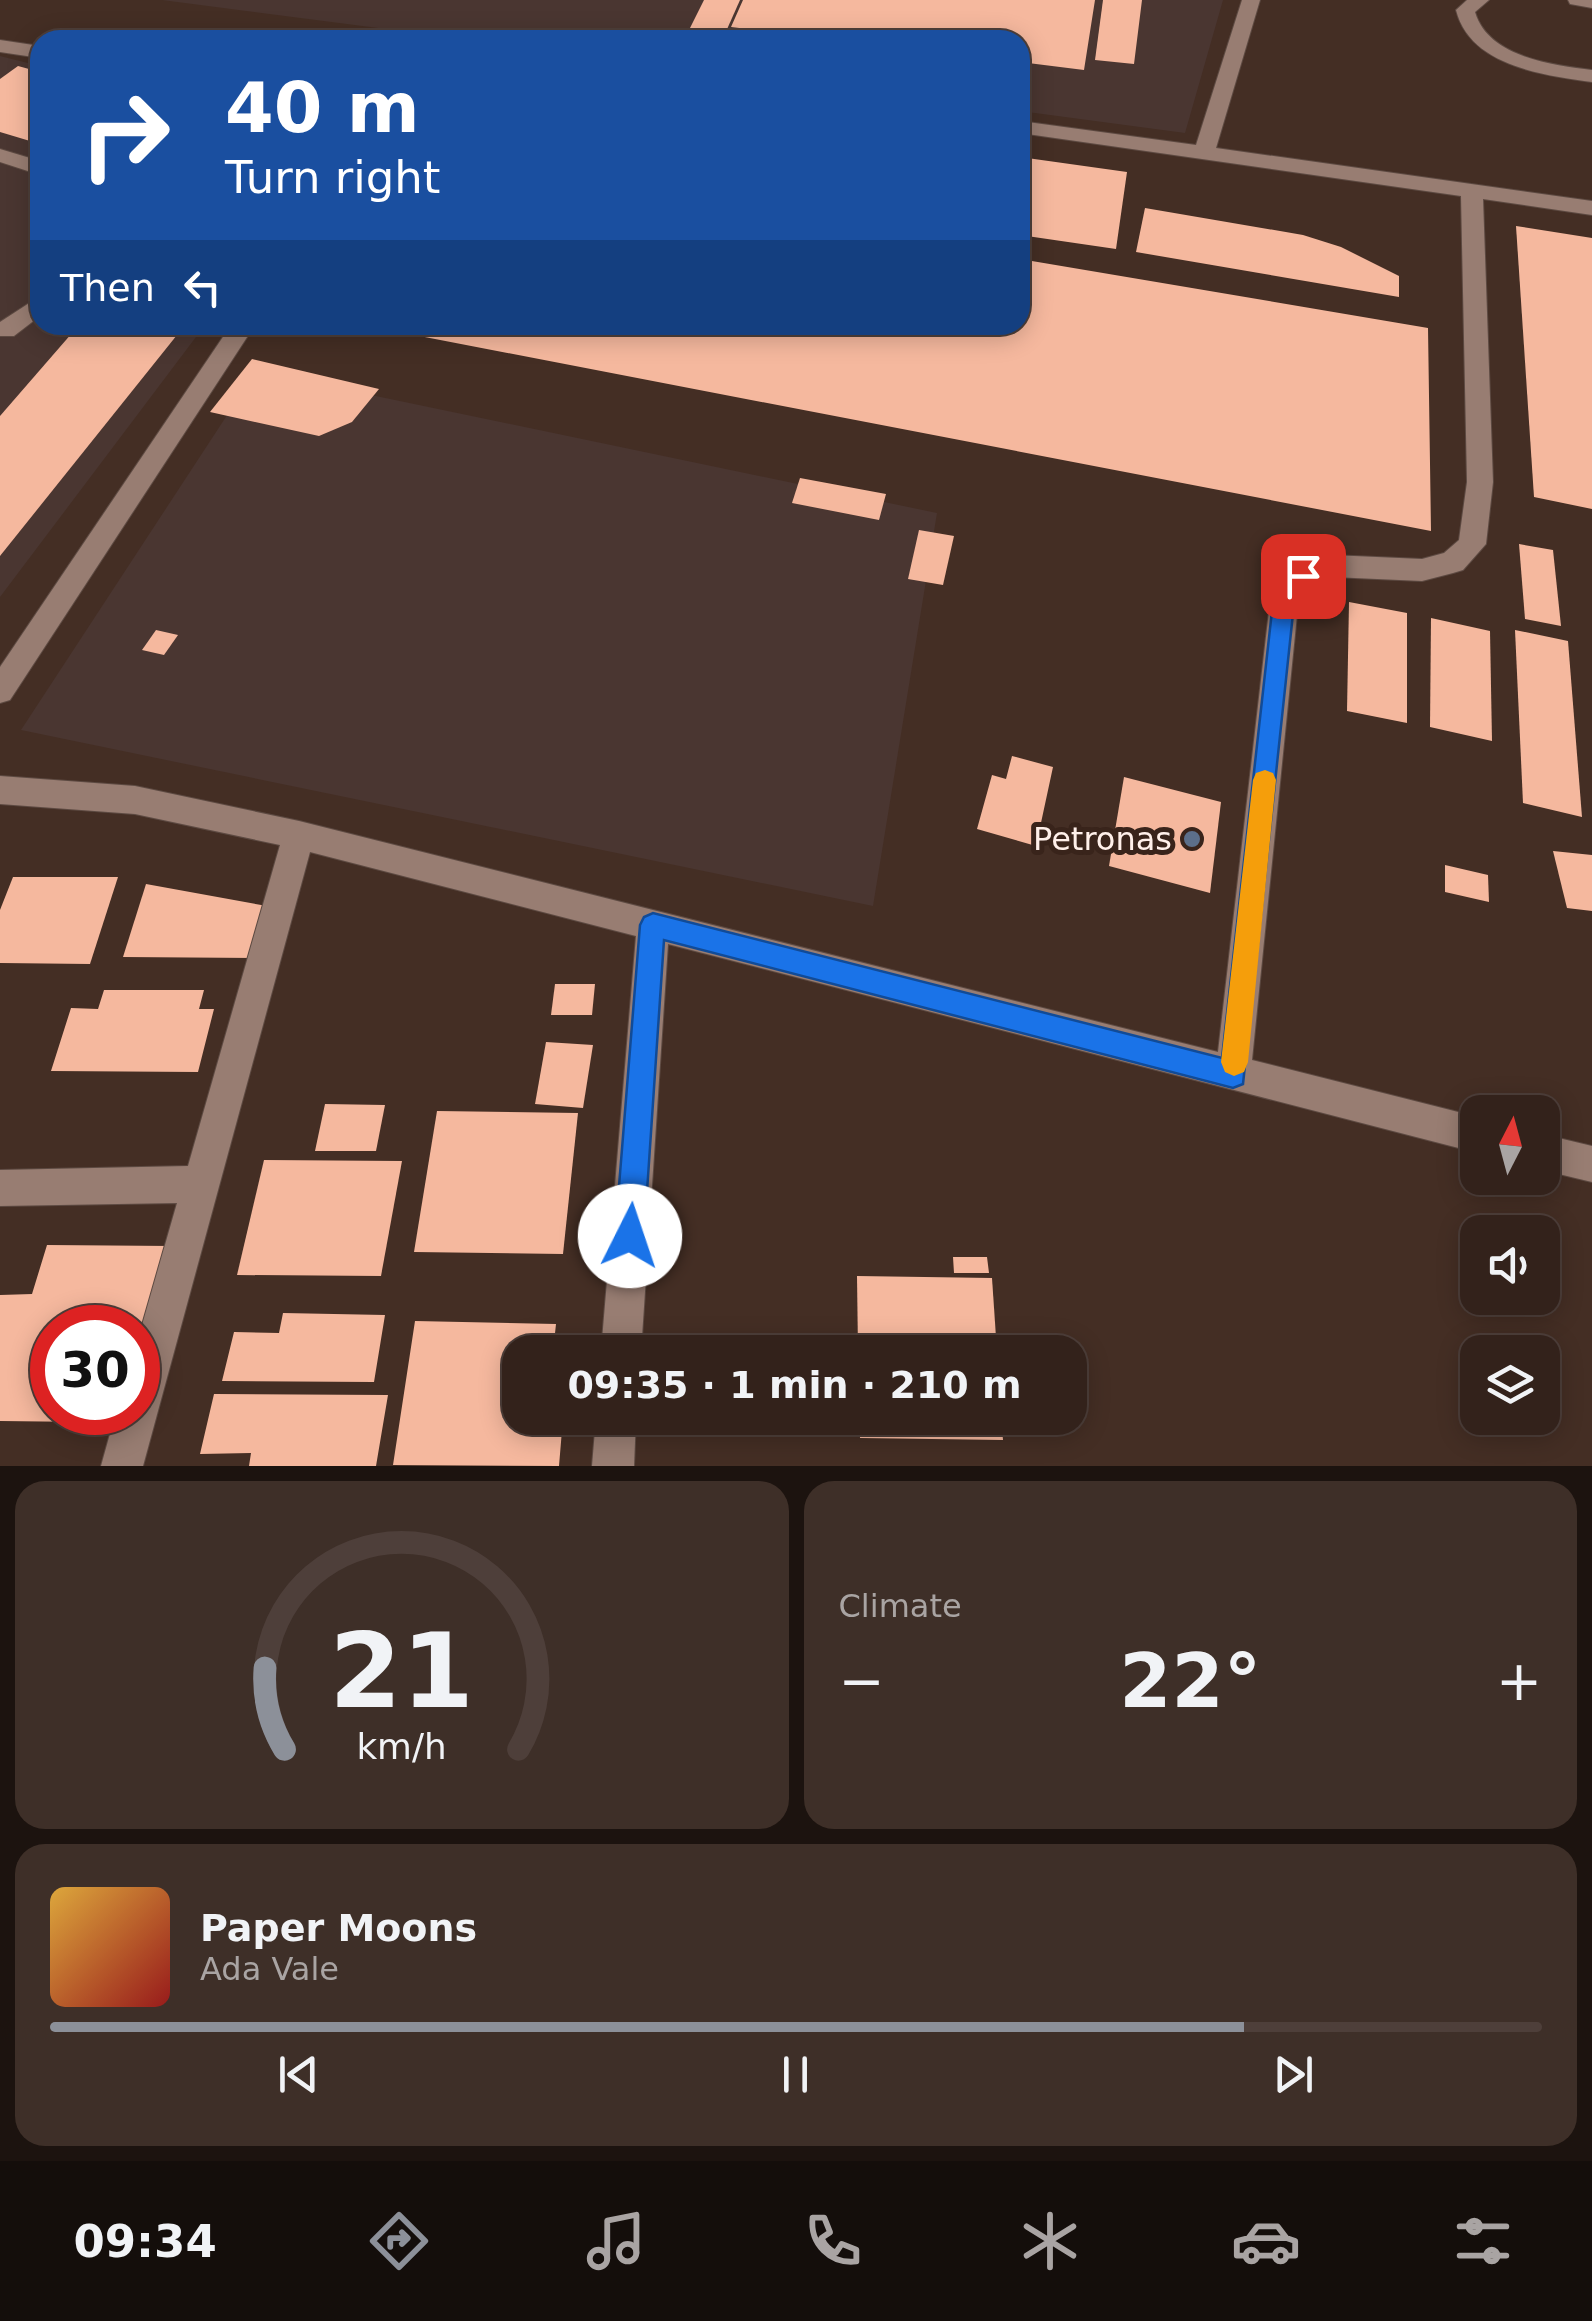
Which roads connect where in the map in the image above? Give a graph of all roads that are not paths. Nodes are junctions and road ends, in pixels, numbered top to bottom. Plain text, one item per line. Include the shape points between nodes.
1 (1251, 0) edge
2 (1480, 0) edge
3 (1577, 0) edge
4 (1592, 2) edge
5 (0, 46) edge
6 (30, 50) edge
7 (1592, 76) edge
8 (1030, 128) edge
9 (1204, 153) junction
10 (0, 155) edge
11 (30, 165) edge
12 (1472, 191) junction
13 (1592, 208) edge
14 (30, 311) edge
15 (2, 331) edge
16 (236, 335) edge
17 (0, 691) edge
18 (0, 790) edge
19 (299, 835) junction
20 (653, 925) junction
21 (1233, 1075) junction
22 (1460, 1132) edge
23 (1560, 1156) edge
24 (1592, 1164) edge
25 (198, 1184) junction
26 (0, 1188) edge
27 (160, 1325) edge
28 (622, 1335) edge
29 (130, 1435) edge
30 (615, 1435) edge
31 (122, 1466) edge
32 (612, 1466) edge

1 - 9 street
2 - 7 street via 1465,10 1472,32 1540,68
3 - 4 street
5 - 6 street
8 - 9 street
9 - 12 street
10 - 11 street
12 - 13 street
12 - 21 street via 1480,482 1472,544 1453,562 1422,570 1331,566 1303,576 1284,602
14 - 15 street
16 - 17 street
18 - 19 street via 136,800
19 - 20 street
19 - 25 street
20 - 21 street
20 - 28 street
21 - 22 street
23 - 24 street
25 - 26 street
25 - 27 street
29 - 31 street
30 - 32 street

